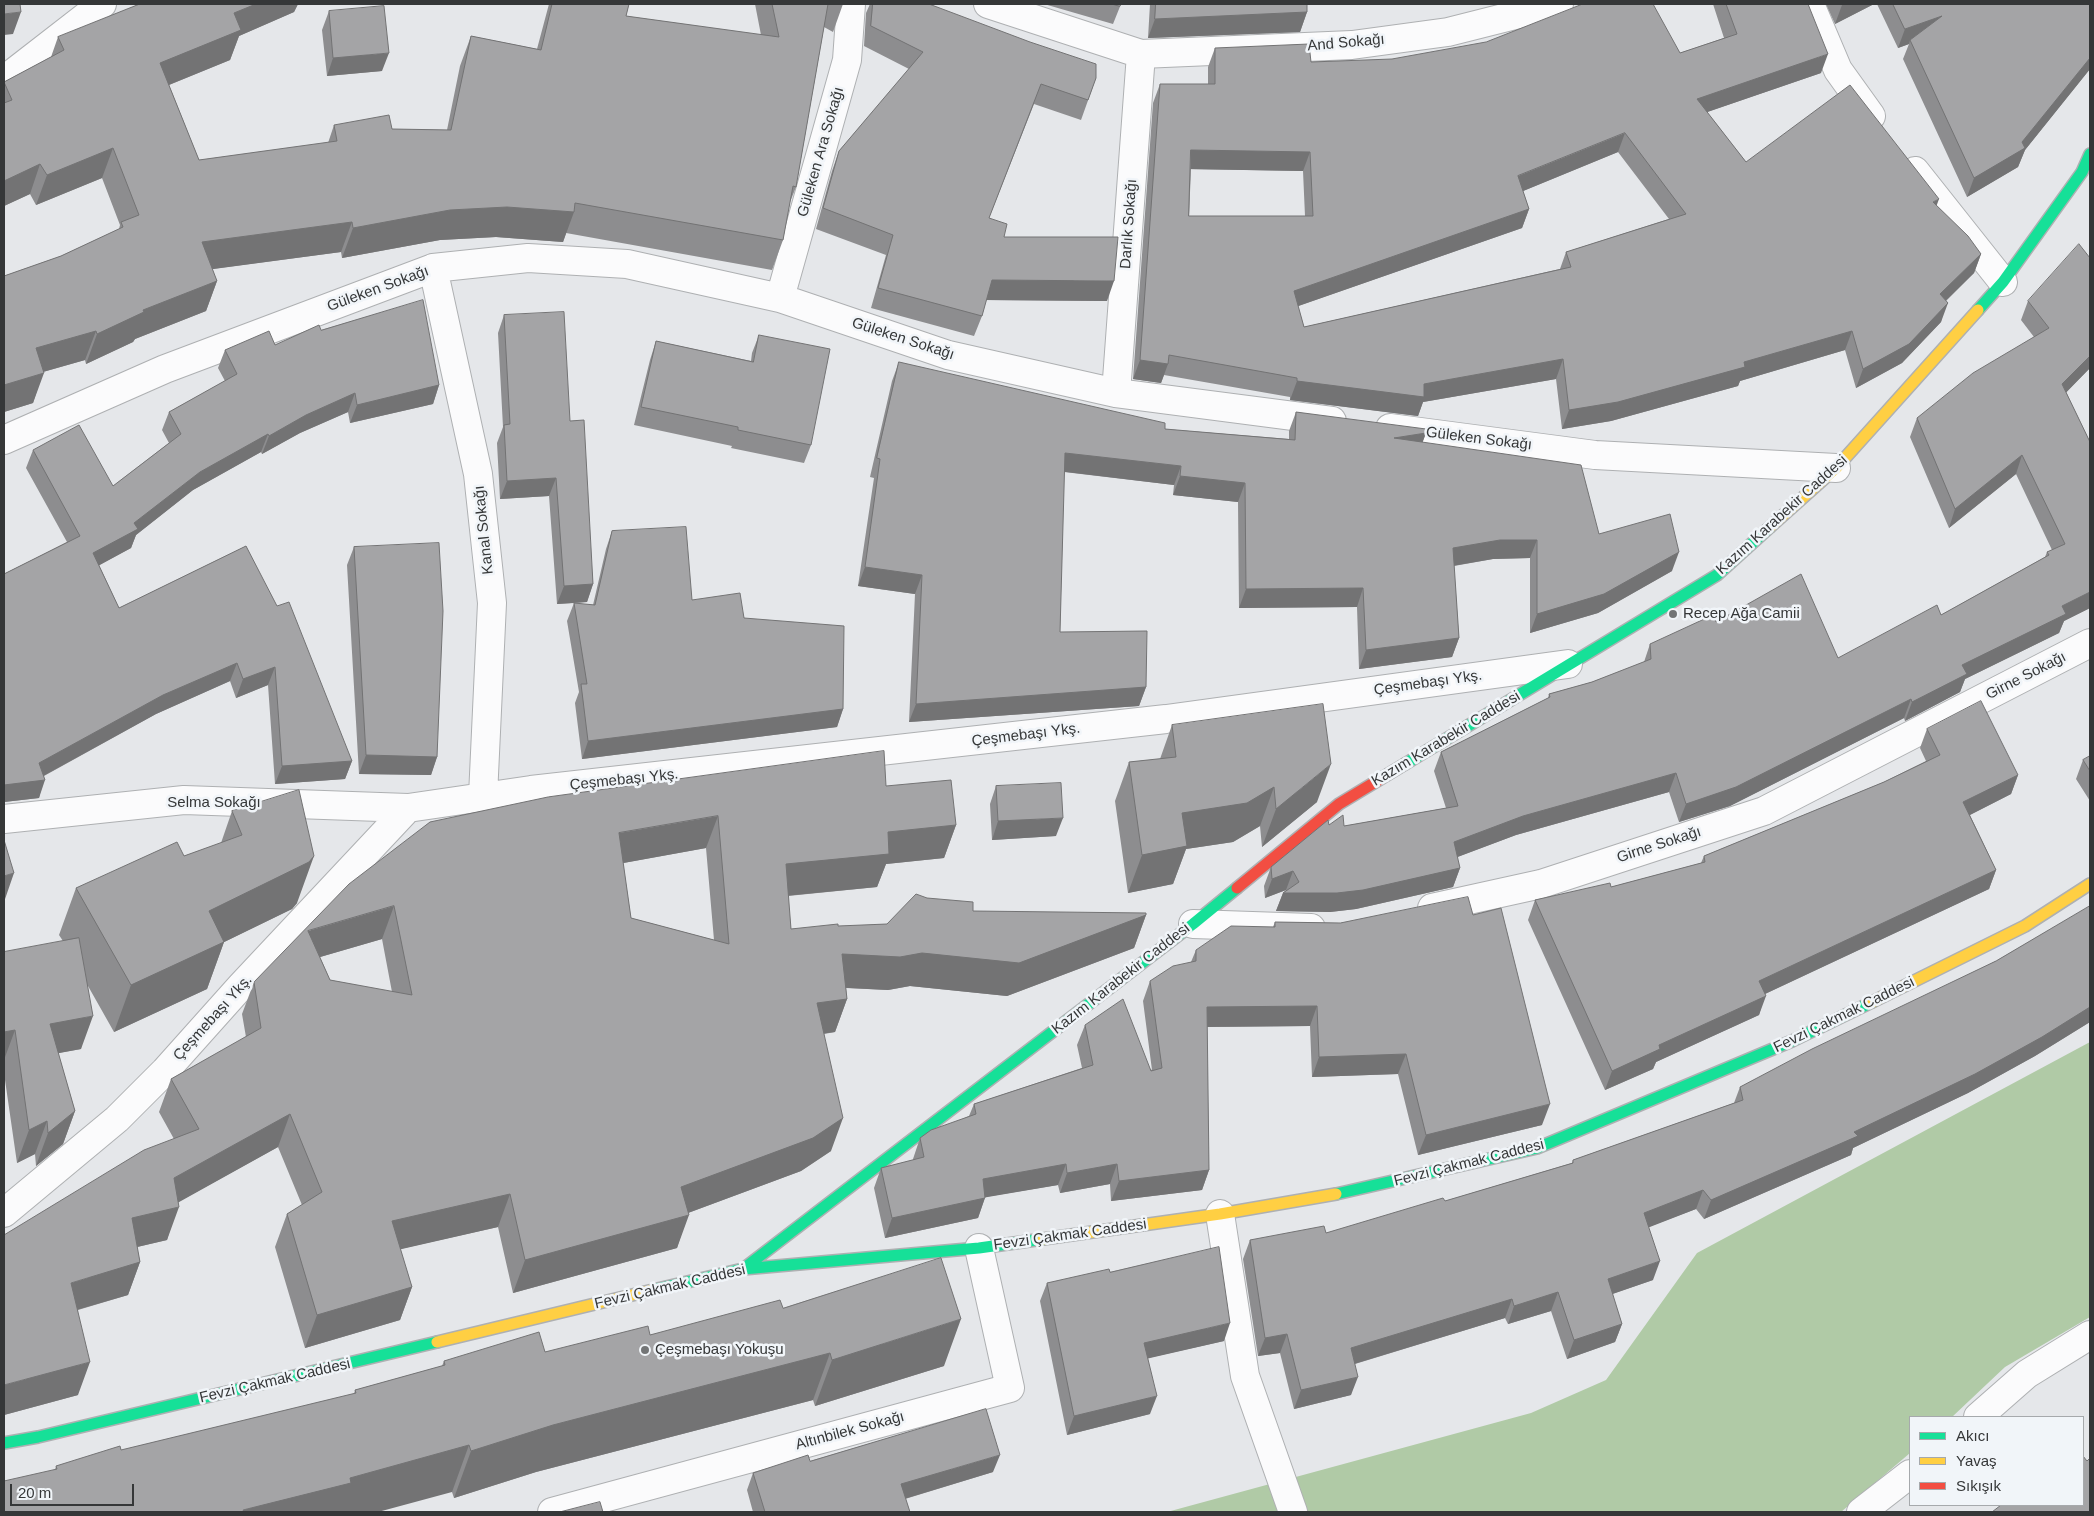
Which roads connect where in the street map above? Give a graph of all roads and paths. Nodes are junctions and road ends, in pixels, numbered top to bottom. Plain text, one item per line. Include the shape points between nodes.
1 (102, 4) edge
2 (851, 4) edge
3 (988, 4) edge
4 (1559, 4) edge
5 (1810, 4) edge
6 (1141, 54) junction
7 (4, 80) edge
8 (2087, 164) edge
9 (433, 268) junction
10 (2003, 282) junction
11 (780, 298) junction
12 (1116, 393) junction
13 (4, 440) edge
14 (1836, 468) junction
15 (2090, 643) edge
16 (1568, 664) junction
17 (483, 796) junction
18 (408, 808) junction
19 (4, 819) edge
20 (2090, 884) edge
21 (1407, 914) edge
22 (1193, 924) junction
23 (1340, 927) edge
24 (4, 1213) edge
25 (1220, 1214) junction
26 (979, 1248) junction
27 (743, 1269) junction
28 (2090, 1334) edge
29 (1979, 1416) edge
30 (4, 1443) edge
31 (1909, 1475) edge
32 (552, 1512) edge
33 (1293, 1512) edge
34 (1861, 1512) edge

1 - 7 street
2 - 11 street, Güleken Ara Sokağı via 847,60
3 - 6 street, And Sokağı
4 - 6 street, And Sokağı via 1448,32 1352,45
5 - 10 street via 1838,70
6 - 12 street, Darlık Sokağı
8 - 10 street, Kazım Karabekir Caddesi
9 - 11 street, Güleken Sokağı via 528,258 627,264
9 - 13 street, Güleken Sokağı via 165,368
9 - 17 street, Kanal Sokağı via 478,474 492,603
10 - 14 street, Kazım Karabekir Caddesi
11 - 12 street, Güleken Sokağı via 948,355
12 - 14 street, Güleken Sokağı via 1595,455
14 - 16 street, Kazım Karabekir Caddesi via 1717,575
15 - 21 street, Girne Sokağı via 1764,811 1541,884
16 - 17 street, Çeşmebaşı Ykş. via 1156,720
16 - 22 street, Kazım Karabekir Caddesi via 1340,804
17 - 18 street, Selma Sokağı
18 - 19 street, Selma Sokağı via 184,800
18 - 24 street, Çeşmebaşı Ykş. via 240,986 165,1071 110,1125
20 - 25 street, Fevzi Çakmak Caddesi via 2025,926 1792,1041 1538,1148 1325,1196
22 - 23 street
22 - 27 street, Kazım Karabekir Caddesi
25 - 26 street, Fevzi Çakmak Caddesi
25 - 33 street via 1245,1376
26 - 27 street, Fevzi Çakmak Caddesi
26 - 32 street, Altınbilek Sokağı via 1010,1388
27 - 30 street, Fevzi Çakmak Caddesi
28 - 29 street via 2027,1374
31 - 34 street

